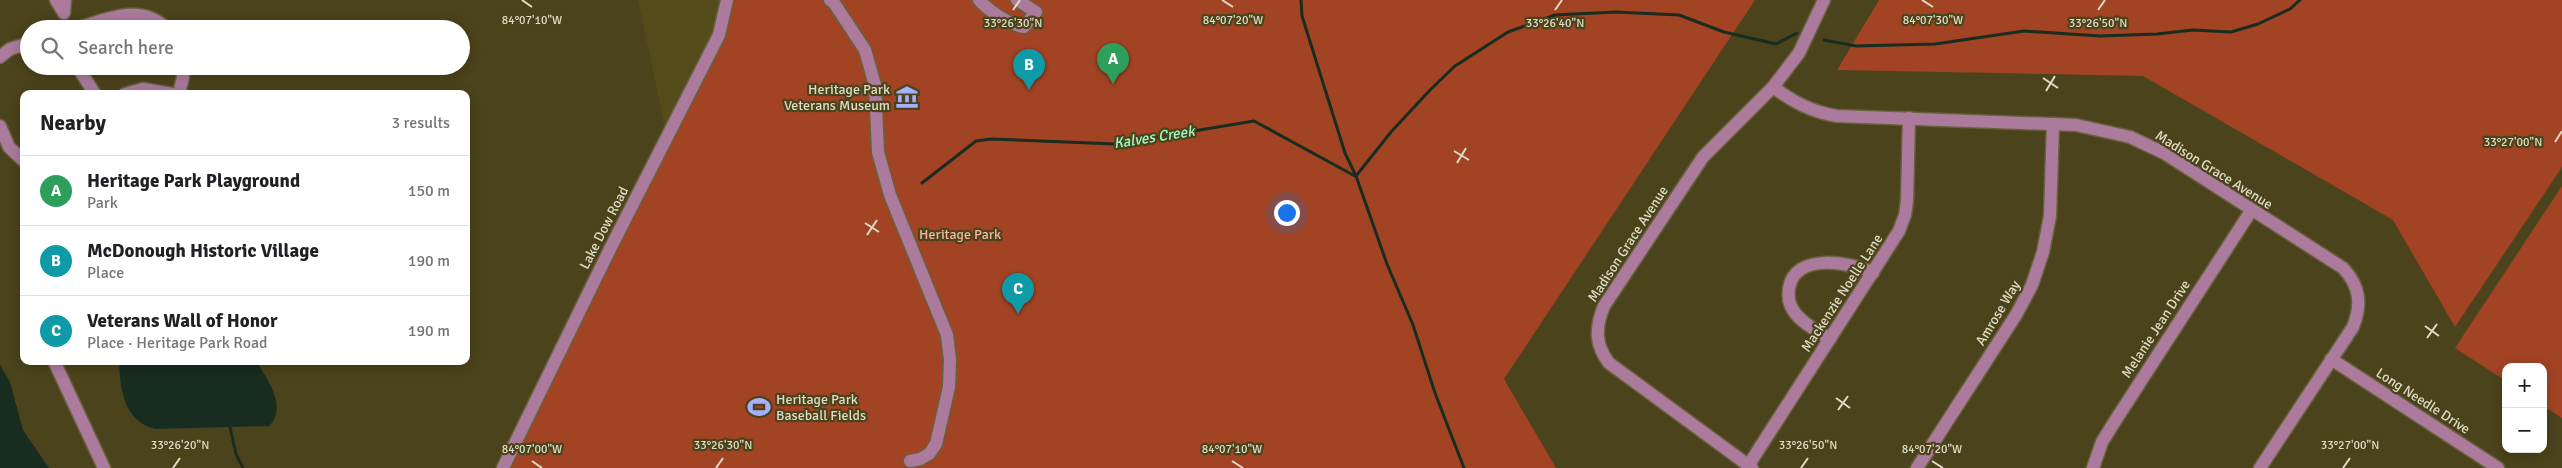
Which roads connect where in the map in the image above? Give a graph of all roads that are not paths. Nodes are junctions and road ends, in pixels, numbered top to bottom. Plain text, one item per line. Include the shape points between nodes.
1 (56, 0) edge
2 (727, 0) edge
3 (979, 0) edge
4 (1017, 0) edge
5 (1824, 0) edge
6 (836, 1) edge
7 (65, 6) edge
8 (67, 20) edge
9 (109, 20) edge
10 (155, 20) edge
11 (20, 45) edge
12 (0, 57) edge
13 (83, 75) edge
14 (183, 75) edge
15 (1773, 87) junction
16 (92, 90) edge
17 (180, 90) edge
18 (1909, 118) junction
19 (2053, 124) junction
20 (0, 126) edge
21 (20, 157) edge
22 (2251, 211) junction
23 (1873, 273) junction
24 (1830, 339) junction
25 (2332, 359) junction
26 (56, 365) edge
27 (910, 460) dead end
28 (1750, 467) edge
29 (104, 468) edge
30 (503, 468) edge
31 (1917, 468) edge
32 (2093, 468) edge
33 (2260, 468) edge
34 (2498, 468) edge

1 - 7 street
2 - 30 street, Lake Dow Road via 719,35
3 - 4 street via 1017,26 1024,27 1042,16
5 - 15 street, Madison Grace Avenue via 1799,54
6 - 27 street via 865,50 875,85 878,152 890,196 947,335 949,386 936,444 929,454
7 - 8 street
9 - 10 street via 137,13
11 - 12 street
13 - 16 street
14 - 17 street
15 - 18 street, Madison Grace Avenue via 1797,104 1824,114
15 - 28 street, Madison Grace Avenue via 1703,157 1604,306 1597,330 1602,353 1609,364
18 - 19 street, Madison Grace Avenue
18 - 23 street, Mackenzie Noelle Lane via 1905,215
19 - 22 street, Madison Grace Avenue via 2101,129 2144,143 2174,159
19 - 31 street, Amrose Way via 2050,216 2032,285
20 - 21 street via 10,147
22 - 25 street, Madison Grace Avenue via 2334,262 2353,281 2359,297 2357,317
22 - 32 street, Melanie Jean Drive via 2114,421
23 - 24 street, Mackenzie Noelle Lane
23 - 24 street via 1852,265 1821,263 1803,268 1793,278 1789,297 1794,311
24 - 28 street, Mackenzie Noelle Lane
25 - 33 street, Madison Grace Avenue
25 - 34 street, Long Needle Drive
26 - 29 street

